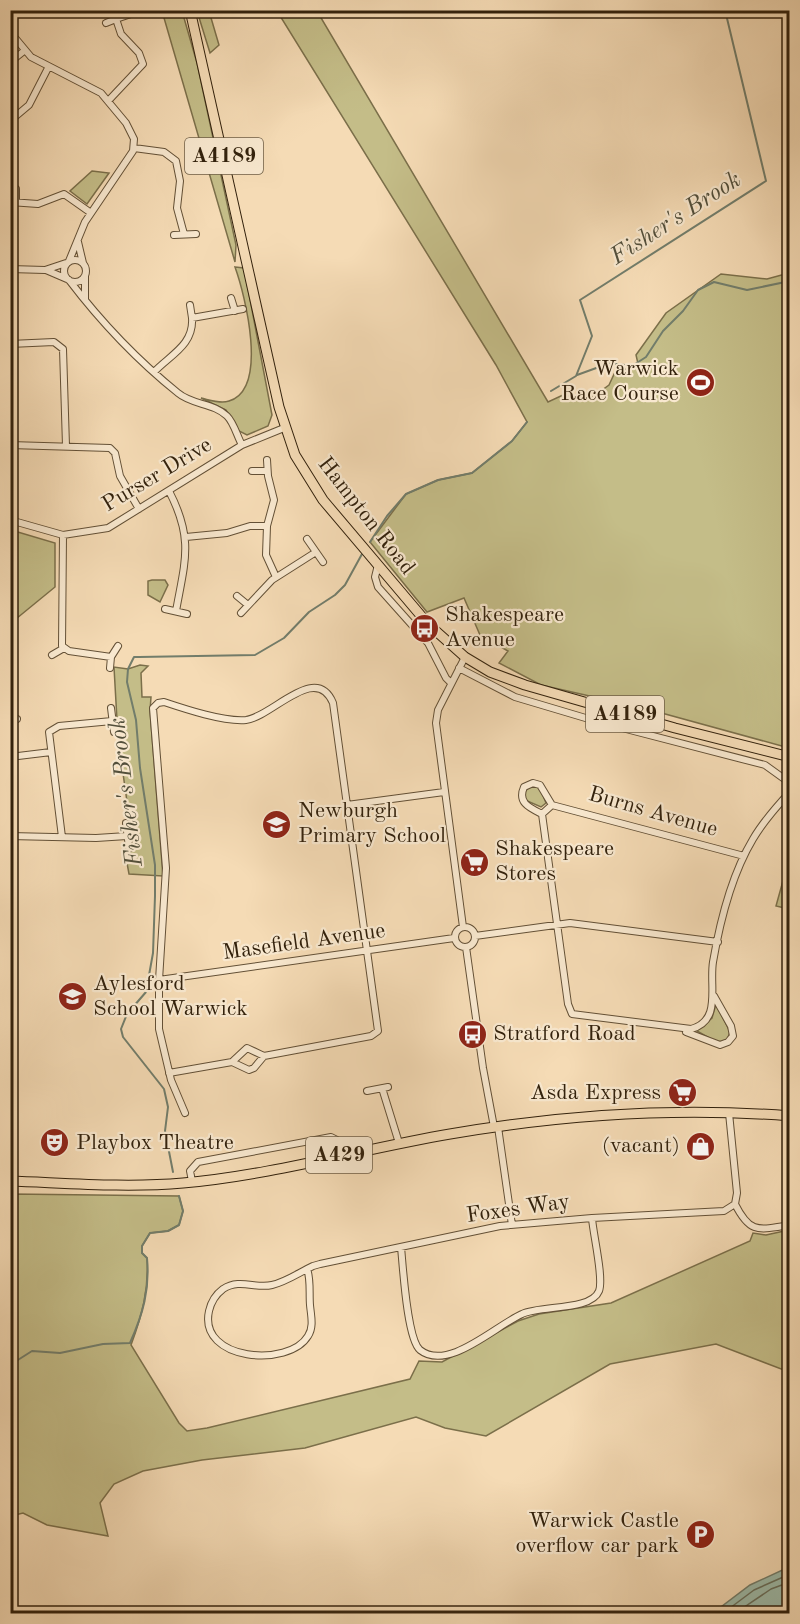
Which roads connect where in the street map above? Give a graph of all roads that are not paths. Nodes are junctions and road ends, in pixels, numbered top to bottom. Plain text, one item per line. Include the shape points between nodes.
1 (190, 10) edge
2 (140, 11) edge
3 (116, 19) junction
4 (106, 22) dead end
5 (16, 39) dead end
6 (24, 51) junction
7 (14, 59) dead end
8 (48, 68) junction
9 (109, 100) junction
10 (10, 121) edge
11 (134, 148) junction
12 (16, 189) dead end
13 (13, 202) edge
14 (91, 213) junction
15 (184, 234) junction
16 (196, 234) dead end
17 (174, 235) dead end
18 (78, 242) junction
19 (68, 262) junction
20 (83, 263) junction
21 (10, 269) edge
22 (45, 270) junction
23 (85, 276) junction
24 (68, 280) junction
25 (231, 298) dead end
26 (85, 299) junction
27 (190, 305) dead end
28 (243, 309) dead end
29 (235, 311) junction
30 (192, 318) junction
31 (10, 344) edge
32 (154, 372) junction
33 (285, 428) junction
34 (10, 445) edge
35 (242, 445) junction
36 (66, 446) junction
37 (267, 460) dead end
38 (252, 471) dead end
39 (267, 471) junction
40 (169, 491) junction
41 (139, 508) junction
42 (10, 520) edge
43 (267, 526) junction
44 (63, 535) junction
45 (186, 537) junction
46 (308, 539) dead end
47 (316, 552) junction
48 (323, 562) dead end
49 (378, 565) junction
50 (276, 577) junction
51 (237, 596) dead end
52 (248, 605) junction
53 (165, 609) dead end
54 (176, 611) junction
55 (241, 613) dead end
56 (187, 614) dead end
57 (118, 646) dead end
58 (64, 648) junction
59 (52, 655) dead end
60 (111, 657) junction
61 (465, 657) junction
62 (110, 668) dead end
63 (459, 668) junction
64 (451, 683) junction
65 (111, 708) dead end
66 (112, 721) junction
67 (114, 732) dead end
68 (51, 752) junction
69 (10, 757) edge
70 (789, 757) edge
71 (789, 783) edge
72 (444, 792) junction
73 (789, 792) edge
74 (347, 805) junction
75 (552, 805) junction
76 (542, 814) junction
77 (126, 823) dead end
78 (10, 836) edge
79 (127, 836) junction
80 (62, 837) junction
81 (129, 848) dead end
82 (744, 856) junction
83 (557, 924) junction
84 (463, 927) junction
85 (475, 936) junction
86 (454, 938) junction
87 (718, 942) junction
88 (466, 947) junction
89 (368, 951) junction
90 (159, 980) junction
91 (712, 993) junction
92 (678, 1029) junction
93 (264, 1056) junction
94 (232, 1062) junction
95 (169, 1073) junction
96 (367, 1091) dead end
97 (185, 1113) dead end
98 (729, 1113) junction
99 (789, 1116) edge
100 (496, 1127) junction
101 (399, 1143) junction
102 (345, 1154) junction
103 (10, 1181) edge
104 (192, 1181) junction
105 (735, 1204) junction
106 (592, 1218) junction
107 (512, 1225) junction
108 (789, 1226) edge
109 (401, 1247) junction
110 (307, 1269) junction

1 - 33 main road, Hampton Road / A4189
2 - 3 street
3 - 4 street
3 - 9 street via 121,34 140,53 143,64
5 - 6 street
6 - 7 street
6 - 8 street
8 - 9 street via 93,86
8 - 10 street via 29,105
9 - 11 street via 129,130
11 - 14 street
11 - 15 street via 164,152 176,161 180,181 177,208
12 - 13 street
13 - 14 street via 38,204 64,194
14 - 18 street
15 - 16 street
15 - 17 street
18 - 19 street
18 - 20 street
19 - 20 street via 75,259
19 - 22 street
19 - 24 street via 64,273
20 - 23 street
21 - 22 street
22 - 24 street
23 - 24 street via 78,282
23 - 26 street
24 - 26 street
25 - 29 street
26 - 32 street via 112,333
27 - 30 street
28 - 29 street
29 - 30 street
30 - 32 street via 187,342
31 - 36 street via 54,342 63,349
32 - 35 street via 188,401 218,410 227,417
33 - 35 street, Purser Drive
33 - 49 main road, Hampton Road / A4189 via 313,485
34 - 36 street
35 - 40 street, Purser Drive
36 - 41 street via 112,449 120,476
37 - 39 street
38 - 39 street
39 - 43 street via 274,500
40 - 41 street, Purser Drive
40 - 45 street via 182,516
41 - 44 street, Purser Drive via 108,528
42 - 44 street, Purser Drive
43 - 45 street
43 - 50 street via 266,555
44 - 58 street
45 - 54 street
46 - 47 street
47 - 48 street
47 - 50 street
49 - 61 main road, Hampton Road / A4189 via 436,632
49 - 64 street via 378,588 428,643
50 - 52 street
51 - 52 street
52 - 55 street
53 - 54 street
54 - 56 street
57 - 60 street
58 - 59 street
58 - 60 street
60 - 62 street
61 - 63 street
61 - 70 main road, Hampton Road / A4189 via 525,686
63 - 64 street
63 - 71 street via 515,697 765,765
64 - 72 street via 436,723
65 - 66 street
66 - 67 street
66 - 68 street via 55,727 49,734
68 - 69 street
68 - 80 street
72 - 74 street
72 - 84 street
73 - 82 street
74 - 89 street
74 - 90 street via 333,703 324,691 309,687 263,715 247,720 164,702 155,705 152,715 166,868
75 - 76 street
75 - 76 street via 540,785 524,787 524,803
75 - 82 street, Burns Avenue
76 - 83 street
77 - 79 street
78 - 80 street
79 - 80 street
79 - 81 street
82 - 87 street
83 - 85 street
83 - 87 street
83 - 92 street via 572,1014
84 - 85 street via 472,929
84 - 86 street
85 - 88 street via 474,942
86 - 88 street via 459,946
86 - 89 street, Masefield Avenue
87 - 91 street
88 - 100 street
89 - 90 street, Masefield Avenue
89 - 93 street via 378,1023 375,1034
90 - 95 street via 159,1037
91 - 92 street via 712,1013 704,1023
91 - 92 street via 731,1026 733,1036 728,1042 720,1045
93 - 94 street via 247,1048
93 - 94 street via 249,1070
94 - 95 street
95 - 97 street
96 - 101 street via 385,1088
98 - 99 main road, A429
98 - 100 main road, A429 via 605,1116
98 - 105 street
100 - 101 main road, A429
100 - 107 street
101 - 102 main road, A429
102 - 104 main road, A429
102 - 104 street via 334,1138 320,1139 198,1162 190,1171
103 - 104 main road, A429 via 135,1185
105 - 106 street, Foxes Way via 724,1211
105 - 108 street via 753,1228
106 - 107 street, Foxes Way
106 - 109 street via 600,1285 594,1298 581,1304 525,1313 446,1357 427,1354 413,1340
107 - 109 street, Foxes Way
109 - 110 street, Foxes Way
110 - 110 street, Foxes Way via 312,1324 303,1343 285,1352 259,1355 233,1352 216,1340 208,1322 209,1311 212,1300 224,1289 238,1283 273,1285

